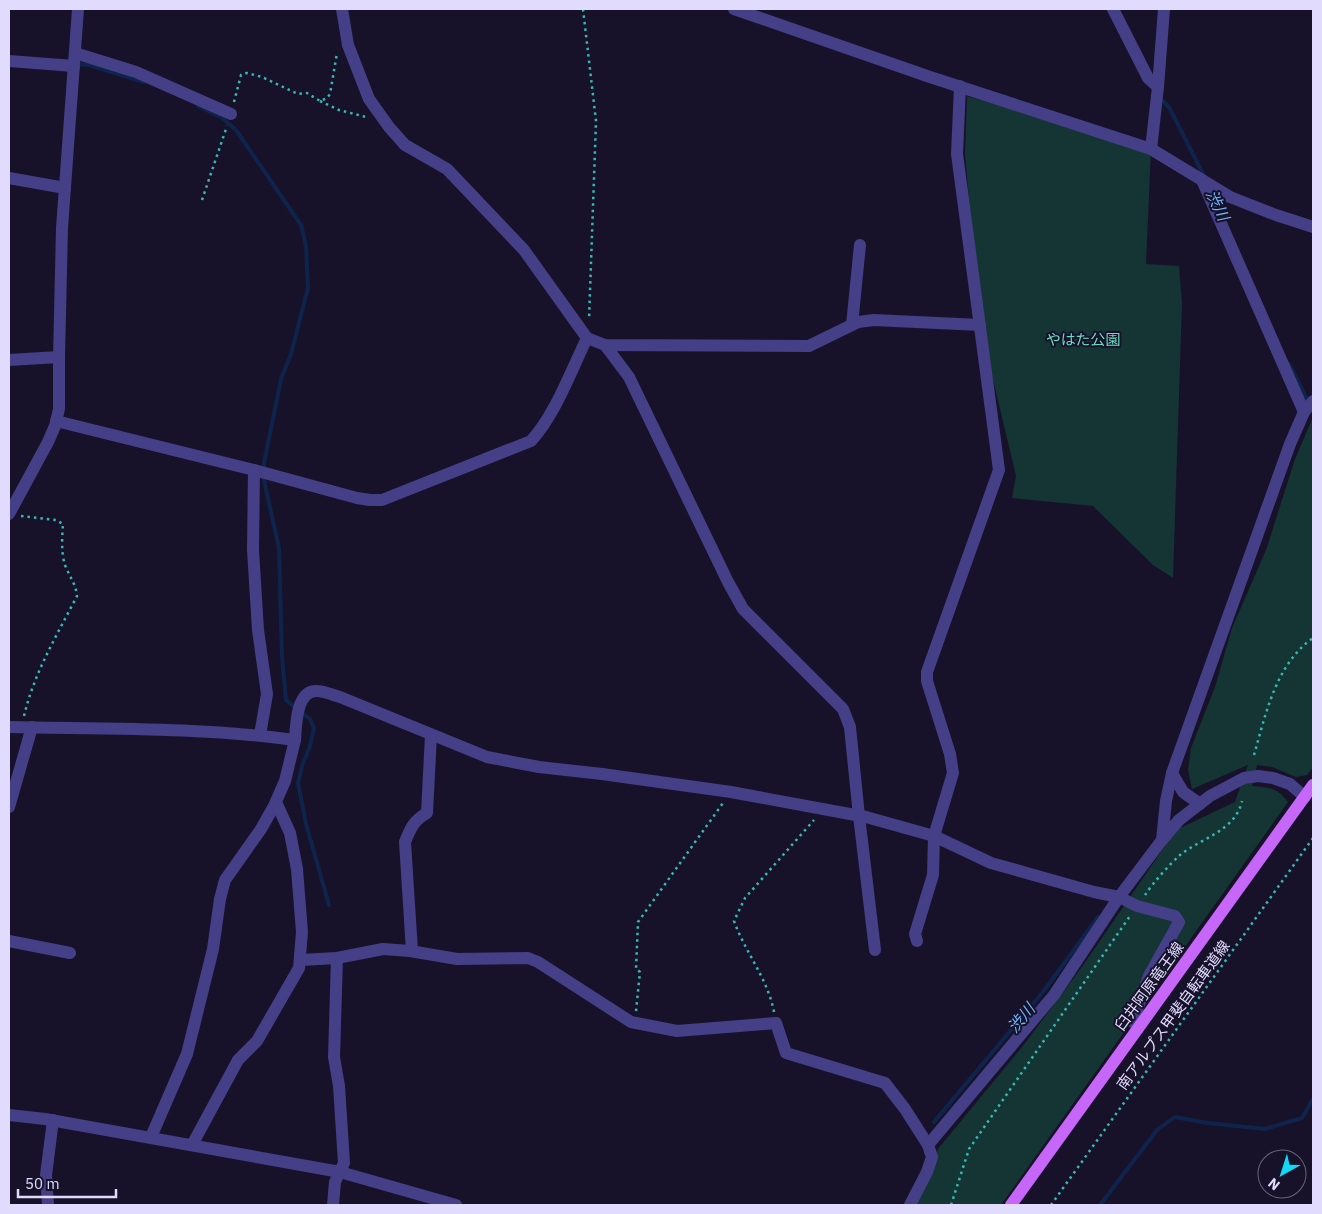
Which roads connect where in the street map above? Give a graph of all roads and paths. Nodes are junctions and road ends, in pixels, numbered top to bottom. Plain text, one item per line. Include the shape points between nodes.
1 (78, 9) edge
2 (342, 9) edge
3 (583, 9) edge
4 (734, 9) edge
5 (1112, 9) edge
6 (1164, 9) edge
7 (348, 42) junction
8 (75, 60) junction
9 (9, 61) edge
10 (960, 86) junction
11 (1158, 87) junction
12 (320, 101) junction
13 (231, 114) junction
14 (385, 121) junction
15 (1151, 149) junction
16 (9, 178) edge
17 (1202, 180) junction
18 (65, 188) junction
19 (202, 200) dead end
20 (1313, 227) edge
21 (860, 245) dead end
22 (852, 325) junction
23 (980, 325) junction
24 (586, 338) junction
25 (605, 345) junction
26 (59, 357) junction
27 (9, 360) edge
28 (1313, 401) edge
29 (1304, 412) junction
30 (56, 421) junction
31 (254, 470) junction
32 (13, 515) edge
33 (1313, 638) edge
34 (21, 728) edge
35 (260, 736) junction
36 (431, 736) junction
37 (294, 740) junction
38 (1254, 755) dead end
39 (1172, 773) junction
40 (1313, 785) edge
41 (731, 792) junction
42 (1305, 796) junction
43 (1242, 801) dead end
44 (276, 802) junction
45 (1200, 804) junction
46 (9, 807) edge
47 (823, 809) junction
48 (859, 816) junction
49 (934, 836) junction
50 (1313, 838) edge
51 (1162, 840) junction
52 (1118, 897) junction
53 (1137, 906) junction
54 (9, 941) edge
55 (917, 942) dead end
56 (875, 950) dead end
57 (412, 951) junction
58 (70, 953) dead end
59 (337, 958) junction
60 (301, 960) junction
61 (634, 1023) junction
62 (776, 1023) junction
63 (1138, 1029) junction
64 (9, 1115) edge
65 (53, 1120) junction
66 (151, 1138) junction
67 (192, 1145) junction
68 (928, 1145) junction
69 (340, 1172) junction
70 (48, 1205) edge
71 (333, 1205) edge
72 (456, 1205) edge
73 (910, 1205) edge
74 (951, 1205) edge
75 (1011, 1205) edge
76 (1051, 1205) edge

1 - 8 street
2 - 7 street
3 - 24 path via 596,121
4 - 10 street
5 - 11 street via 1148,78
6 - 11 street
7 - 12 path via 338,44 330,94
7 - 14 street via 368,99
8 - 9 street
8 - 13 street via 136,72
8 - 18 street
10 - 15 street
10 - 23 street via 957,154
11 - 15 street
12 - 13 path via 307,93 298,94 247,73 241,75
12 - 14 path via 339,110
13 - 19 path
14 - 24 street via 406,145 447,169 524,250
15 - 17 street
16 - 18 street
17 - 20 street via 1230,197
17 - 29 street
18 - 26 street
21 - 22 street
22 - 23 street via 874,320
22 - 25 street via 809,346
23 - 49 street via 999,470 927,672 953,773
24 - 25 street
24 - 31 street via 548,418 531,441 521,445 382,500 357,498
25 - 48 street via 629,377 743,609 843,709 850,727
26 - 27 street
26 - 30 street via 60,409
28 - 29 street
29 - 39 street
30 - 31 street
30 - 32 street
31 - 35 street via 258,630 268,694
32 - 34 path via 56,520 63,524 65,564 77,596 41,666 28,698
33 - 38 path via 1289,661 1278,682
34 - 35 street via 122,728
34 - 46 street
35 - 37 street
36 - 37 street via 340,697 317,691 310,692 299,704
36 - 41 street via 487,757 539,767
36 - 57 street via 427,813 410,828 405,842
37 - 44 street
39 - 45 street via 1182,792
39 - 51 street
40 - 42 main road, 臼井阿原竜王線
41 - 47 street
41 - 61 path via 638,922 636,969 640,972
42 - 45 street via 1290,784 1258,776 1229,785
42 - 63 main road, 臼井阿原竜王線
43 - 53 path via 1240,812 1223,829 1179,856
44 - 60 street via 290,833 297,869
44 - 66 street via 225,880 214,949 187,1054
45 - 51 street via 1179,820
47 - 48 street
47 - 62 path via 745,898 734,921 771,997
48 - 49 street
48 - 56 street
49 - 52 street via 991,863
49 - 55 street via 933,875 915,934
50 - 76 path, 南アルプス甲斐自転車道線
51 - 52 street
52 - 53 street
52 - 68 street via 1054,996
53 - 63 street via 1174,916 1179,922 1149,976 1133,1021
53 - 74 path via 969,1149
54 - 58 street
57 - 59 street via 383,949
57 - 61 street via 457,959 528,958
59 - 60 street
59 - 69 street via 334,1058 340,1086 344,1163
60 - 67 street via 257,1041 238,1060
61 - 62 street via 677,1031
62 - 68 street via 786,1053 885,1083
63 - 75 main road, 臼井阿原竜王線
64 - 65 street
65 - 66 street
65 - 70 street via 46,1175
66 - 67 street
67 - 69 street
68 - 73 street via 932,1157
69 - 71 street via 335,1182
69 - 72 street

